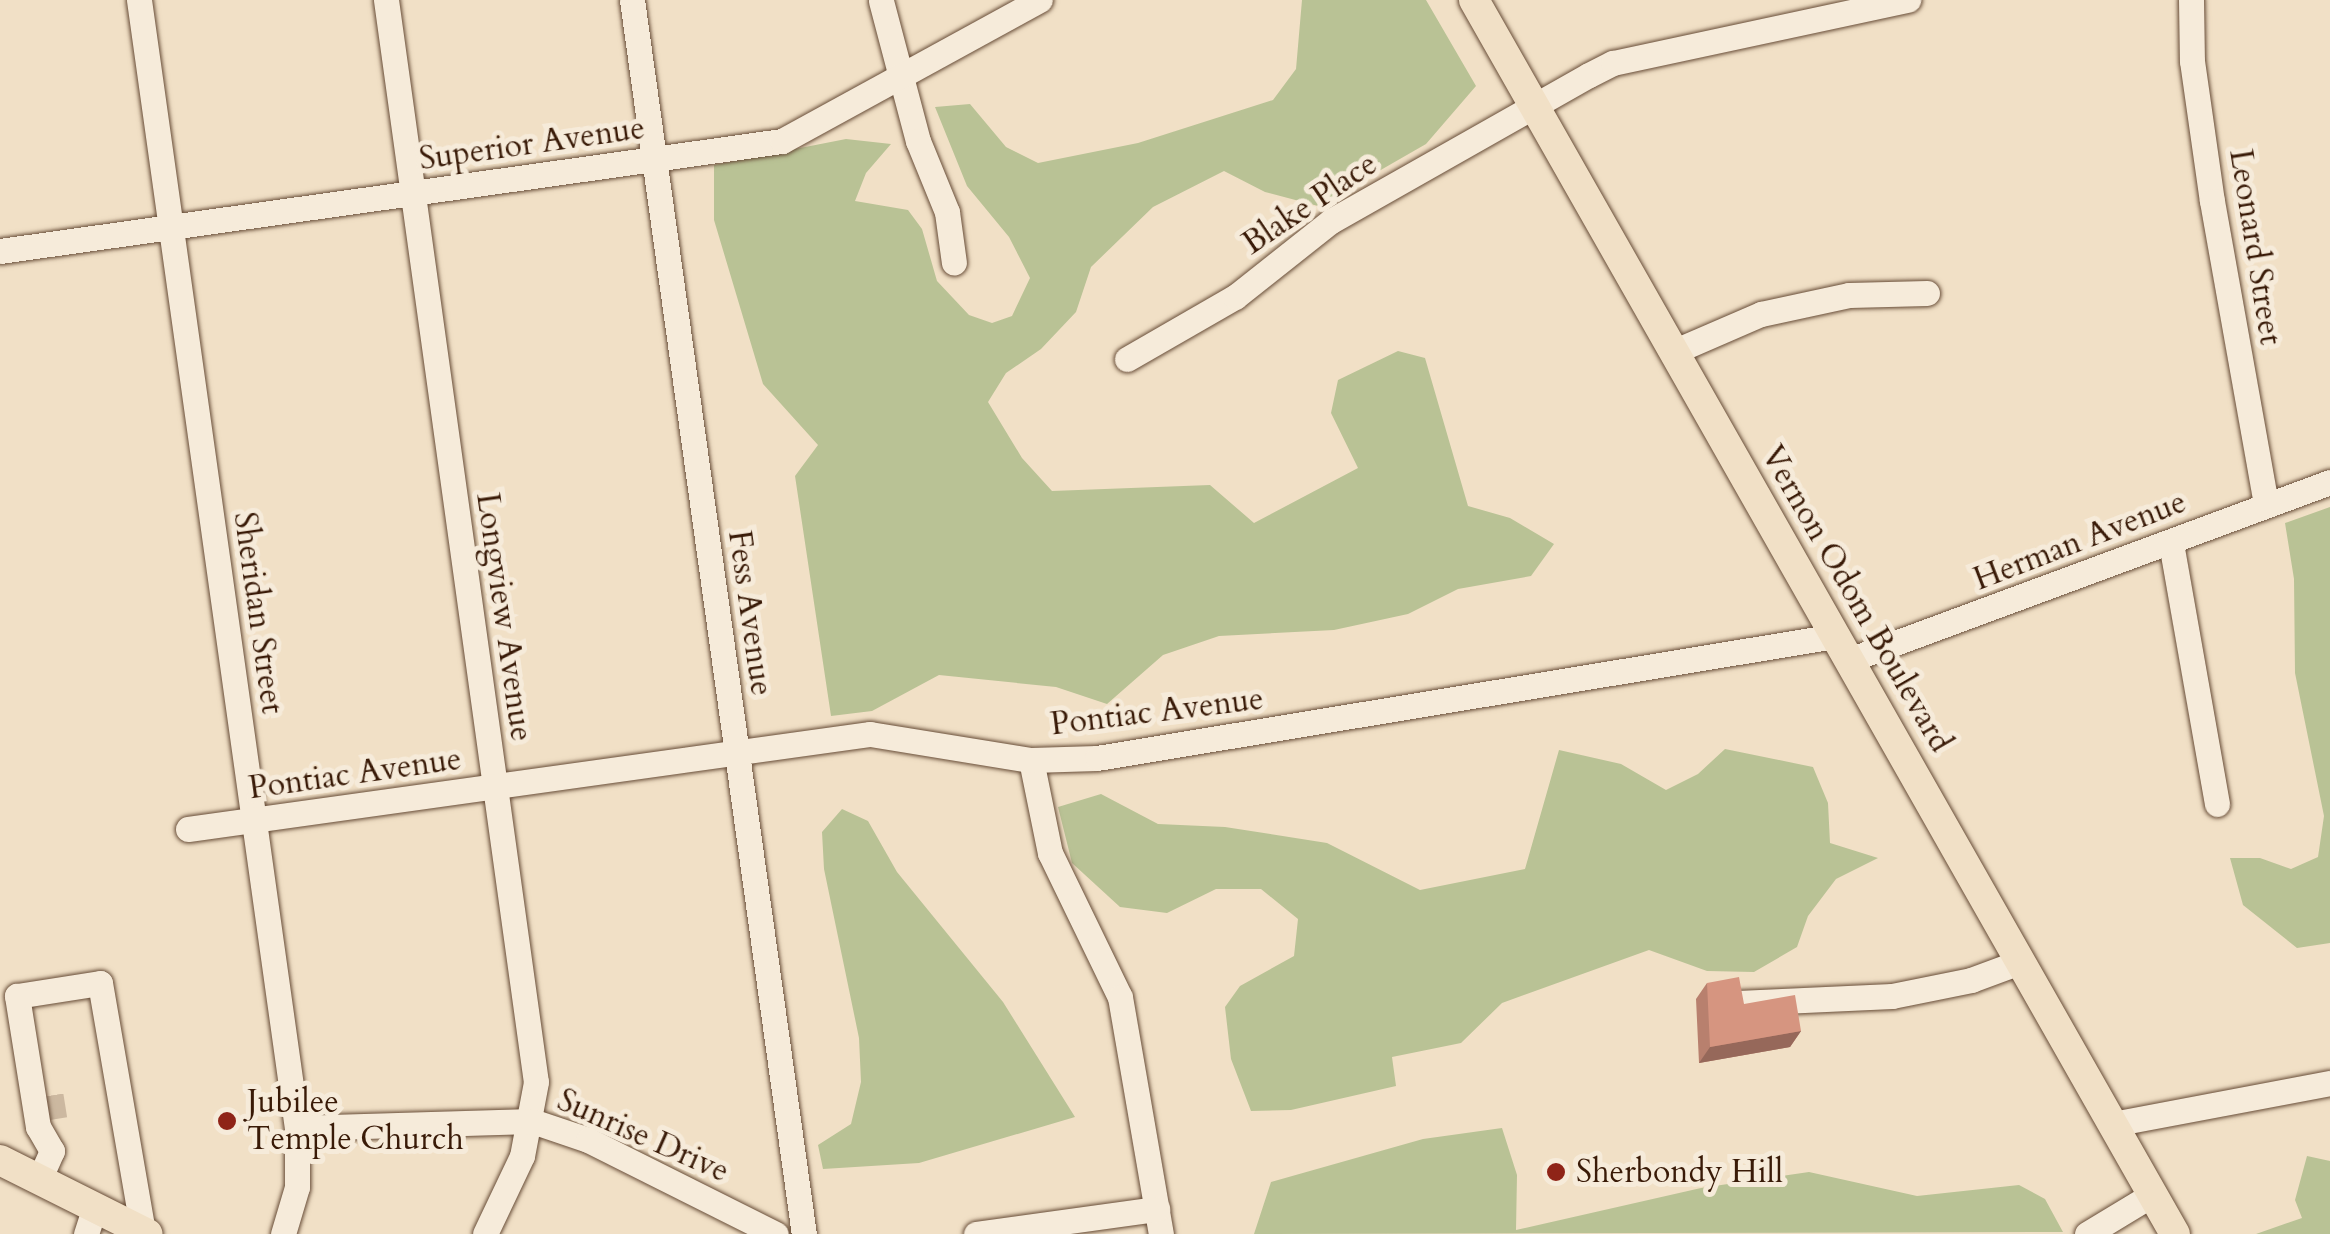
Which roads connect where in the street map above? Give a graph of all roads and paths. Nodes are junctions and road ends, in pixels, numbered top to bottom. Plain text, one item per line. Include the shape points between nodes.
1 (139, 0) edge
2 (386, 0) edge
3 (632, 0) edge
4 (881, 0) edge
5 (1040, 0) edge
6 (1474, 0) edge
7 (1908, 0) edge
8 (2192, 0) edge
9 (904, 77) junction
10 (1534, 106) junction
11 (654, 159) junction
12 (412, 194) junction
13 (171, 228) junction
14 (0, 251) edge
15 (954, 263) dead end
16 (1926, 294) dead end
17 (1673, 352) junction
18 (1126, 360) dead end
19 (2330, 482) edge
20 (2266, 504) junction
21 (2171, 543) junction
22 (1844, 648) junction
23 (736, 754) junction
24 (1031, 760) junction
25 (495, 787) junction
26 (2217, 804) dead end
27 (254, 821) junction
28 (188, 829) dead end
29 (2022, 960) junction
30 (1738, 1003) edge
31 (29, 1077) junction
32 (2330, 1083) edge
33 (50, 1117) junction
34 (532, 1122) junction
35 (2114, 1124) junction
36 (297, 1128) junction
37 (0, 1160) edge
38 (39, 1180) junction
39 (2152, 1194) junction
40 (90, 1221) edge
41 (1159, 1221) edge
42 (491, 1232) edge
43 (146, 1233) edge
44 (283, 1234) edge
45 (776, 1234) edge
46 (804, 1234) edge
47 (976, 1234) edge
48 (2087, 1234) edge
49 (2175, 1234) edge

1 - 13 street, Sheridan Street
2 - 12 street, Longview Avenue
3 - 11 street, Fess Avenue
4 - 9 street
5 - 9 street, Superior Avenue
6 - 10 main road, Vernon Odom Boulevard
7 - 10 street, Blake Place via 1613,63
8 - 20 street, Leonard Street via 2192,61 2212,201
9 - 11 street, Superior Avenue via 782,140
9 - 15 street via 918,140 948,212
10 - 17 main road, Vernon Odom Boulevard
10 - 18 street, Blake Place via 1331,222 1236,298
11 - 12 street, Superior Avenue
11 - 23 street, Fess Avenue
12 - 13 street, Superior Avenue
12 - 25 street, Longview Avenue
13 - 14 street, Superior Avenue
13 - 27 street, Sheridan Street
16 - 17 street via 1848,295 1762,314
17 - 22 main road, Vernon Odom Boulevard
19 - 20 street, Herman Avenue
20 - 21 street, Herman Avenue
21 - 22 street, Herman Avenue
21 - 26 street
22 - 24 street, Pontiac Avenue via 1198,744
22 - 29 main road, Vernon Odom Boulevard
23 - 24 street, Pontiac Avenue via 870,734
23 - 25 street, Pontiac Avenue
23 - 46 street, Fess Avenue
24 - 41 street via 1050,853 1120,996
25 - 27 street, Pontiac Avenue
25 - 34 street, Longview Avenue via 536,1082
27 - 28 street, Pontiac Avenue
27 - 36 street, Sheridan Street
29 - 30 street via 1971,980 1892,996
29 - 35 main road, Vernon Odom Boulevard
31 - 33 street
31 - 33 street
31 - 43 street via 17,996 100,983
32 - 35 street
33 - 38 street via 52,1152
34 - 36 street, Sunrise Drive
34 - 42 street, Longview Avenue
34 - 45 street, Sunrise Drive via 588,1140
35 - 39 main road, Vernon Odom Boulevard
36 - 44 street, Sheridan Street via 297,1187
37 - 38 main road
38 - 40 main road
39 - 48 street
39 - 49 main road, Vernon Odom Boulevard
40 - 43 main road
41 - 47 street

